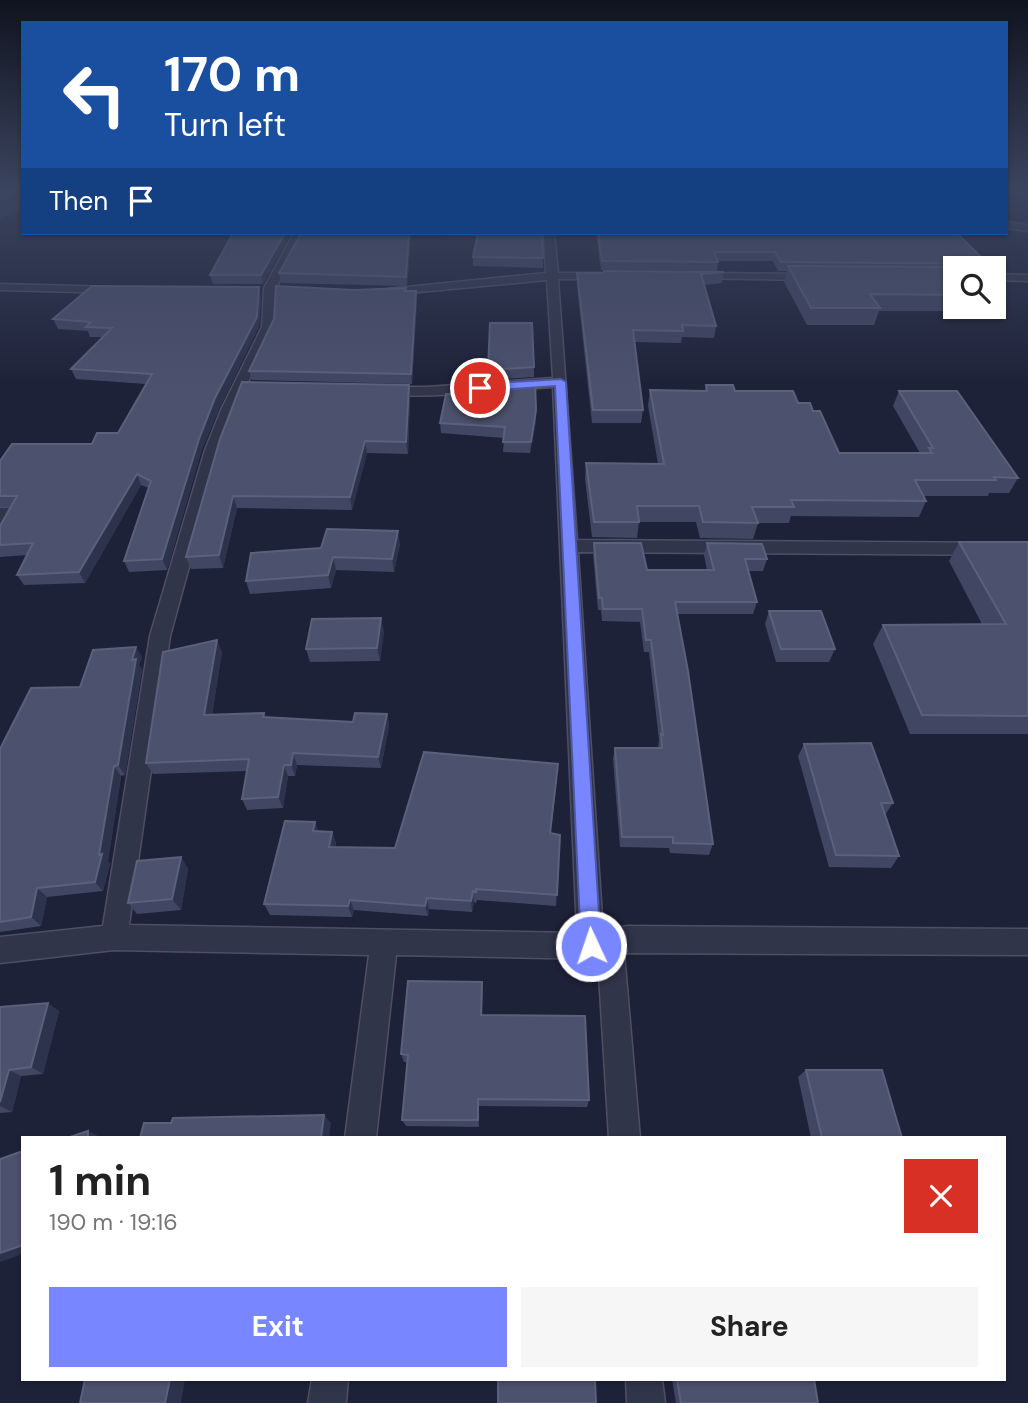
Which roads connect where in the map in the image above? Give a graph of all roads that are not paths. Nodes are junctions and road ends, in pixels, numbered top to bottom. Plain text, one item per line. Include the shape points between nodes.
1 (288, 254) edge
2 (551, 254) edge
3 (554, 276) junction
4 (623, 276) edge
5 (678, 276) edge
6 (831, 277) edge
7 (1006, 277) edge
8 (1028, 278) edge
9 (0, 287) edge
10 (123, 290) edge
11 (368, 293) edge
12 (561, 382) junction
13 (374, 391) edge
14 (570, 546) junction
15 (1028, 549) edge
16 (114, 937) junction
17 (384, 942) junction
18 (1028, 942) edge
19 (601, 946) junction
20 (0, 950) edge
21 (360, 1136) edge
22 (625, 1136) edge
23 (330, 1381) edge
24 (644, 1381) edge
25 (327, 1403) edge
26 (646, 1403) edge

1 - 16 street via 271,290 268,327 247,388 228,410 213,450 160,636
2 - 3 street
3 - 4 street
3 - 11 street
3 - 12 street
5 - 6 street
7 - 8 street
9 - 10 street
12 - 13 street
12 - 14 street
14 - 15 street
14 - 19 street
16 - 17 street
16 - 20 street
17 - 19 street
17 - 21 street
18 - 19 street via 627,939
19 - 22 street
23 - 25 street
24 - 26 street

